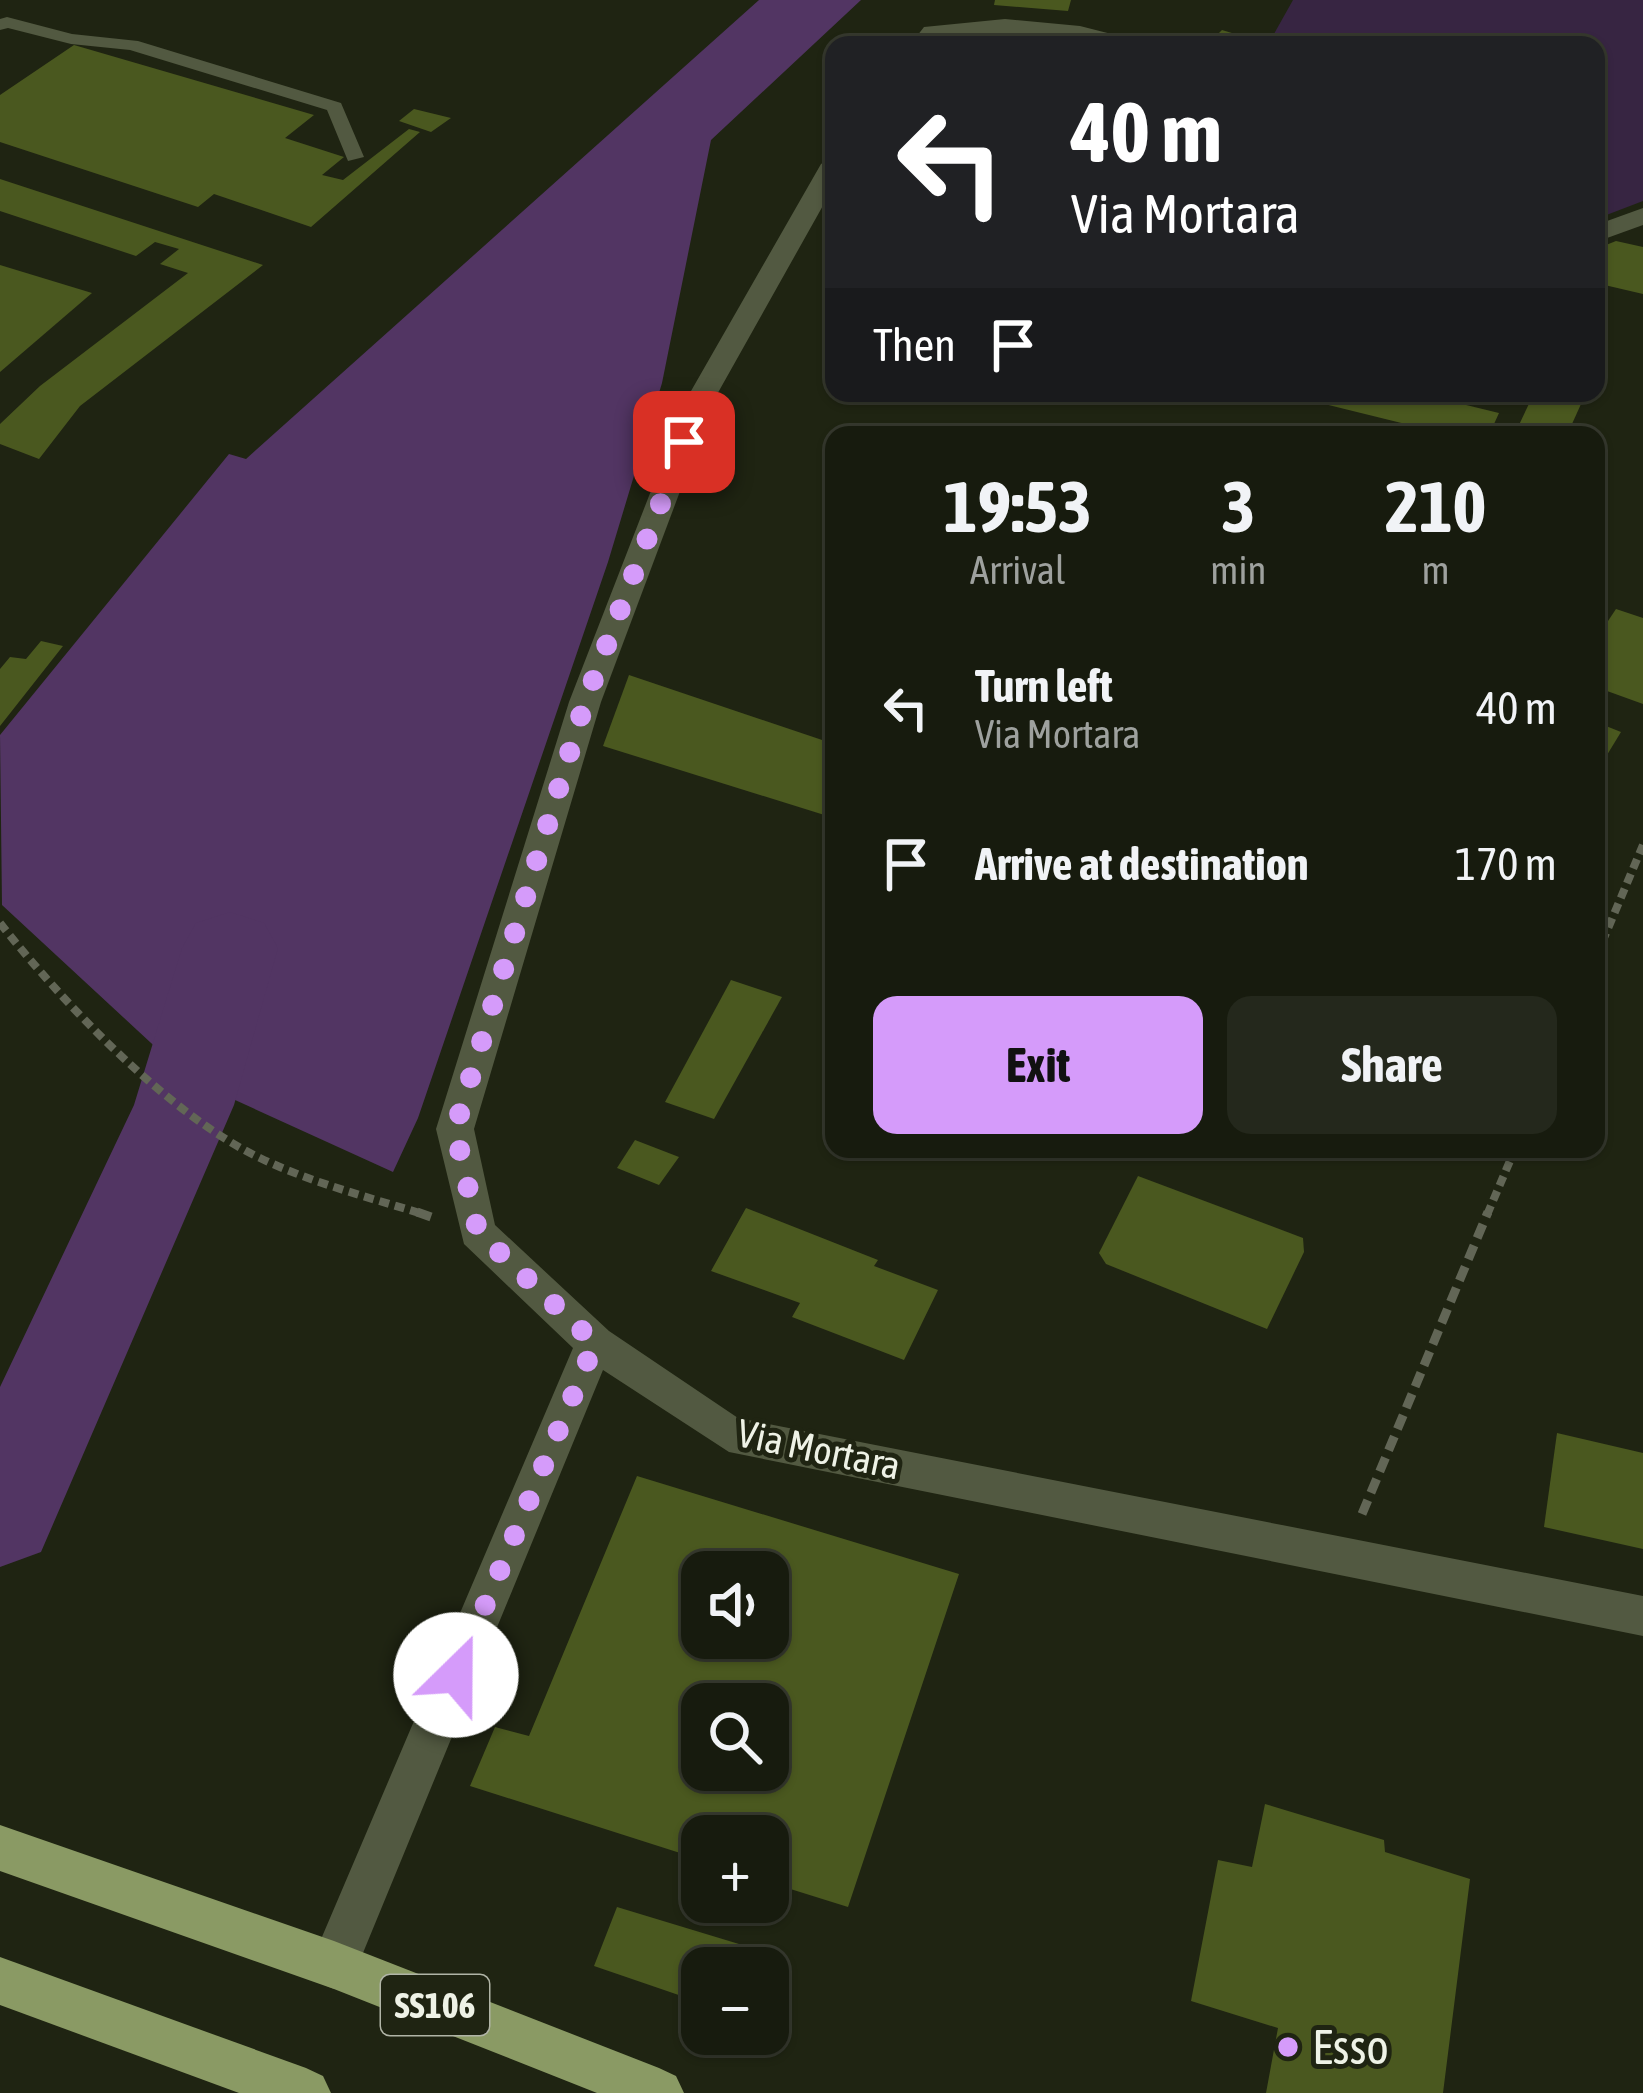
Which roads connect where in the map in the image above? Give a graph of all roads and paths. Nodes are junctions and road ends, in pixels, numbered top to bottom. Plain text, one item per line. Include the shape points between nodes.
1 (0, 25) edge
2 (934, 36) edge
3 (1102, 36) edge
4 (355, 157) dead end
5 (825, 180) edge
6 (1643, 216) edge
7 (1605, 231) edge
8 (1643, 844) edge
9 (0, 923) edge
10 (1605, 935) edge
11 (1511, 1158) edge
12 (478, 1232) junction
13 (595, 1343) junction
14 (1345, 1554) junction
15 (1643, 1616) edge
16 (0, 1848) edge
17 (334, 1965) junction
18 (0, 1981) edge
19 (306, 2093) edge
20 (658, 2093) edge

1 - 4 lane via 132,45 335,107
2 - 3 street via 970,26
5 - 12 street via 701,398 585,702 455,1129
6 - 7 street
8 - 10 path
9 - 12 path via 112,1040 252,1155
11 - 14 path
12 - 13 street, Via Mortara
13 - 14 street, Via Mortara via 729,1434
13 - 17 street
14 - 15 street, Via Mortara
16 - 17 highway, SS106
17 - 20 highway, SS106
18 - 19 highway

